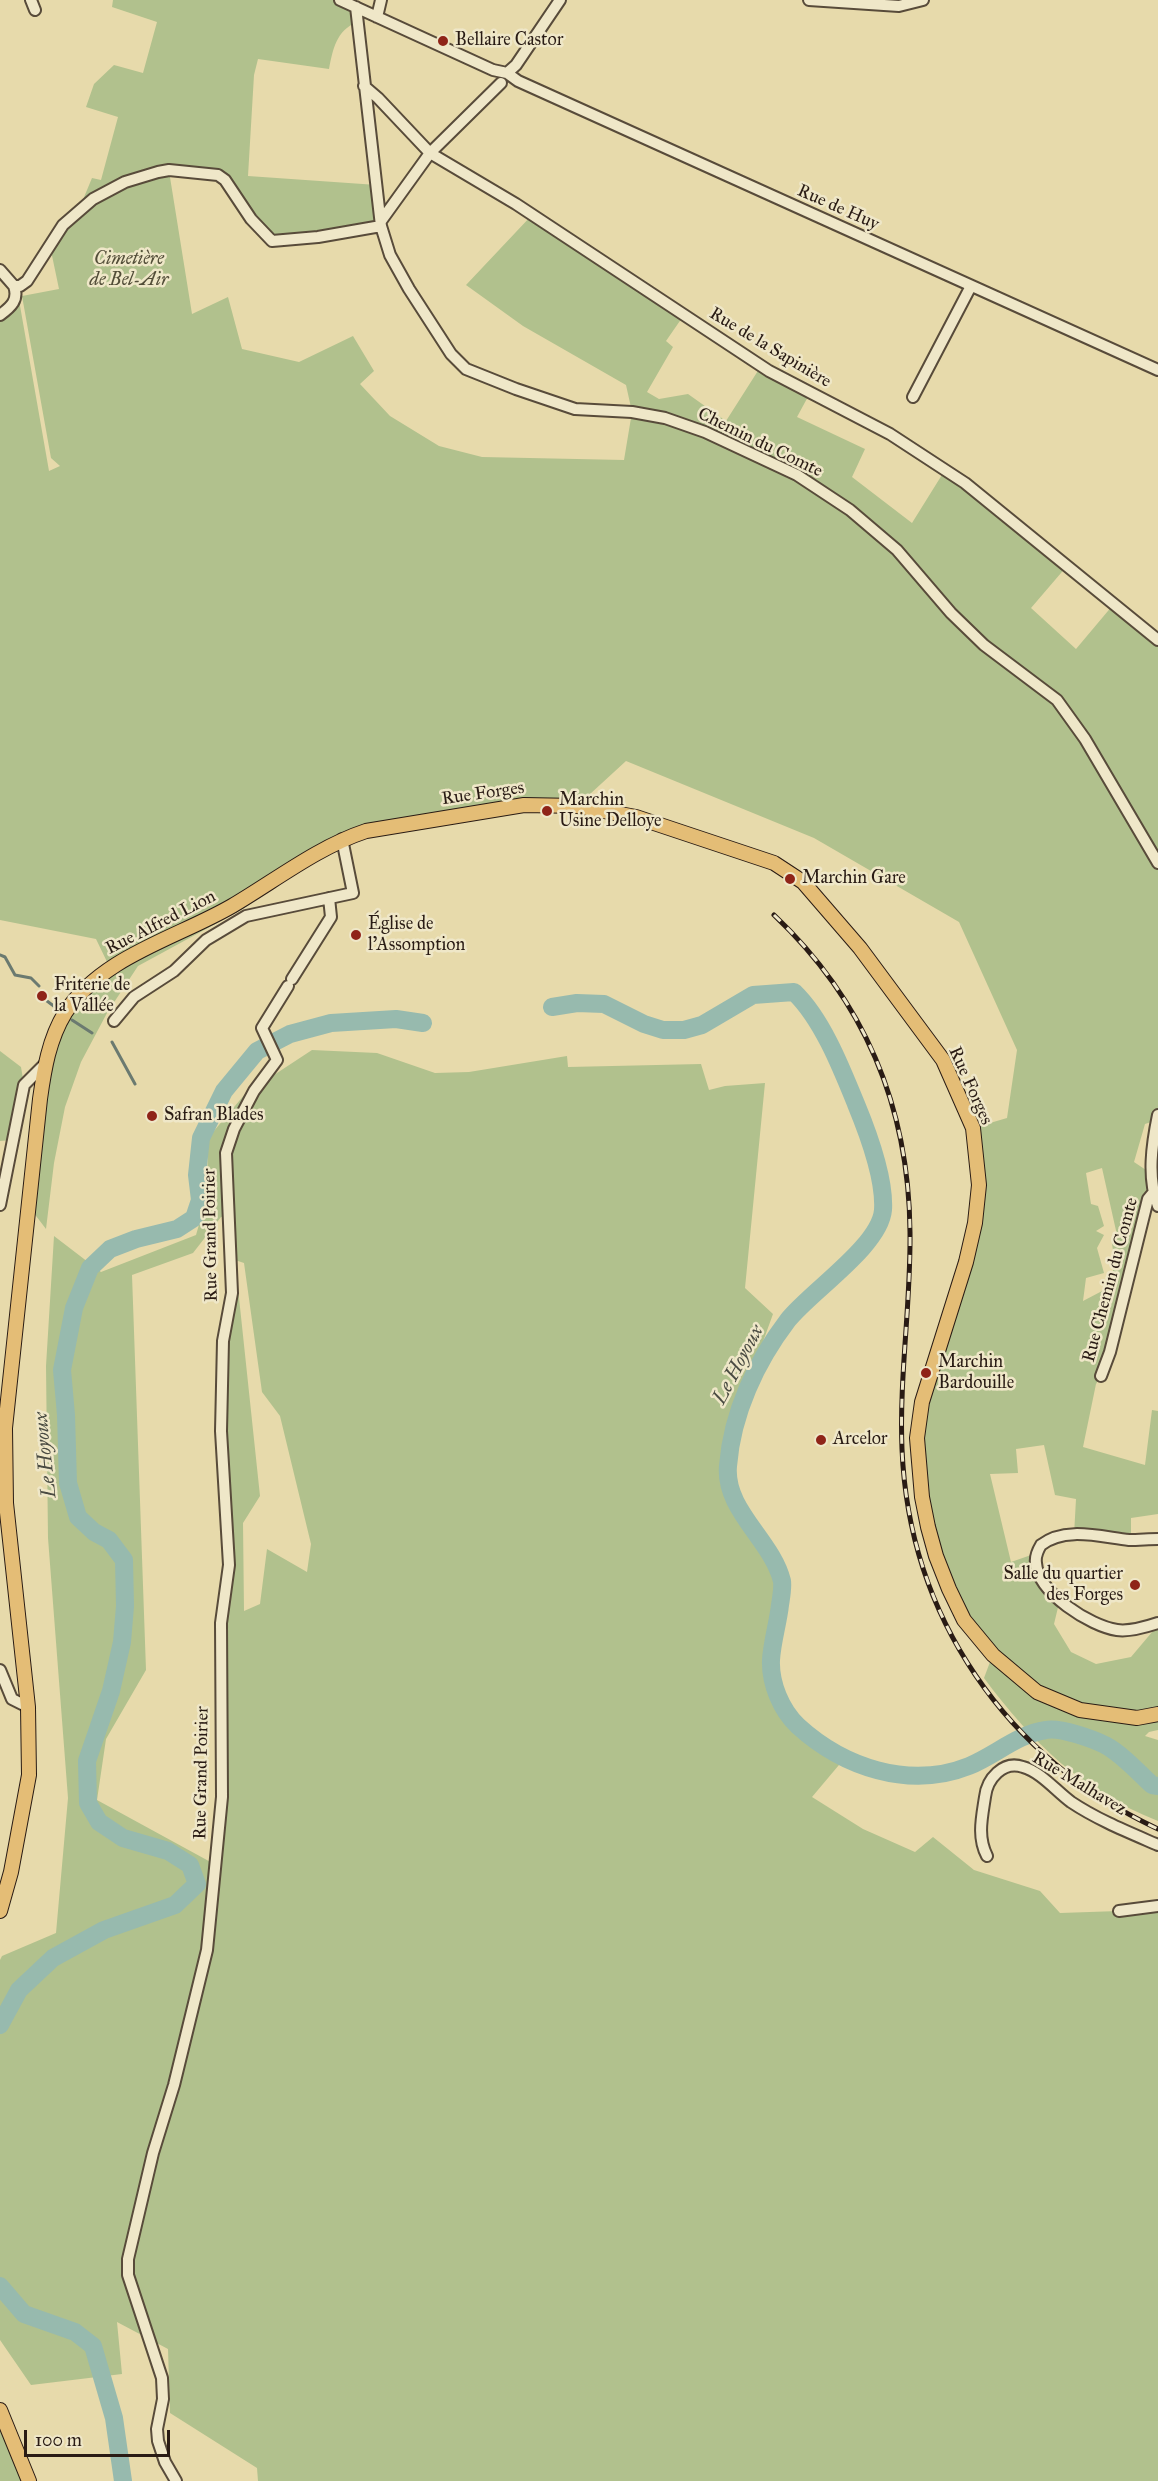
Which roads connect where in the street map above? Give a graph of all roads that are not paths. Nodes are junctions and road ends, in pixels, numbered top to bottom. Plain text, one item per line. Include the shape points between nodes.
1 (340, 0) edge
2 (381, 0) edge
3 (560, 0) edge
4 (808, 0) edge
5 (924, 0) edge
6 (356, 7) junction
7 (377, 17) junction
8 (507, 73) junction
9 (501, 83) dead end
10 (364, 86) junction
11 (430, 153) junction
12 (381, 224) junction
13 (0, 270) edge
14 (14, 286) junction
15 (971, 286) junction
16 (0, 315) edge
17 (1158, 370) edge
18 (913, 397) dead end
19 (1158, 640) edge
20 (342, 839) junction
21 (1158, 863) edge
22 (329, 898) junction
23 (114, 1021) dead end
24 (45, 1064) junction
25 (1158, 1115) edge
26 (1155, 1154) edge
27 (1153, 1192) junction
28 (0, 1204) edge
29 (1158, 1206) edge
30 (1101, 1376) dead end
31 (1158, 1539) edge
32 (1158, 1623) edge
33 (0, 1670) edge
34 (27, 1707) junction
35 (1158, 1714) edge
36 (1158, 1845) edge
37 (987, 1856) dead end
38 (1158, 1906) edge
39 (0, 1911) edge
40 (1119, 1911) dead end
41 (0, 2410) edge
42 (29, 2481) edge
43 (176, 2481) edge

1 - 6 street, Rue de Huy
2 - 7 street
3 - 8 street
4 - 5 street via 899,6
6 - 7 street, Rue de Huy
6 - 10 street, Chemin du Comte
7 - 8 street, Rue de Huy
8 - 15 street, Rue de Huy
9 - 11 street
10 - 11 street, Rue de la Sapinière
10 - 12 street, Chemin du Comte
11 - 12 street
11 - 19 street, Rue de la Sapinière via 516,204 769,371 890,434 945,470
12 - 14 street via 318,237 272,241 218,175 169,170 125,182 93,199 63,225 27,281
12 - 21 street, Chemin du Comte via 390,255 419,306 451,354 466,369 575,409 632,412 705,432 797,475 850,510 897,550 984,645 1057,700 1085,739
13 - 14 street
14 - 16 street via 16,299
15 - 17 street, Rue de Huy
15 - 18 street
20 - 22 street, Rue Alfred Lion via 353,893
20 - 24 main road, Rue Alfred Lion via 230,907 110,968 66,1012
20 - 35 main road, Rue Forges via 366,831 524,805 577,806 636,817 774,863 803,882 860,948 944,1060 973,1128 979,1185 975,1223 922,1402 917,1438 928,1527 949,1589 964,1620 993,1654 1037,1692 1080,1710 1137,1718
22 - 23 street, Rue Alfred Lion via 246,916 206,940 174,971 134,997
22 - 43 street, Rue Grand Poirier via 331,917 262,1028 277,1059 254,1091 226,1153 232,1293 223,1341 221,1431 230,1565 221,1623 222,1797 207,1950 128,2259 128,2276 162,2378 158,2441
24 - 28 street via 24,1084
24 - 34 main road, Rue Alfred Lion via 5,1428 6,1503
25 - 26 street
26 - 27 street, Rue Chemin du Comte
27 - 29 street, Rue Chemin du Comte
27 - 30 street, Rue Chemin du Comte
31 - 32 street via 1060,1535 1041,1545 1036,1563 1050,1590 1094,1624 1118,1630
33 - 34 street via 12,1699
34 - 39 main road, Rue Alfred Lion via 30,1775
36 - 37 street, Rue Malhavez via 1099,1819 1022,1766 1006,1766 996,1773 986,1790 981,1827 982,1847
38 - 40 street
41 - 42 main road

